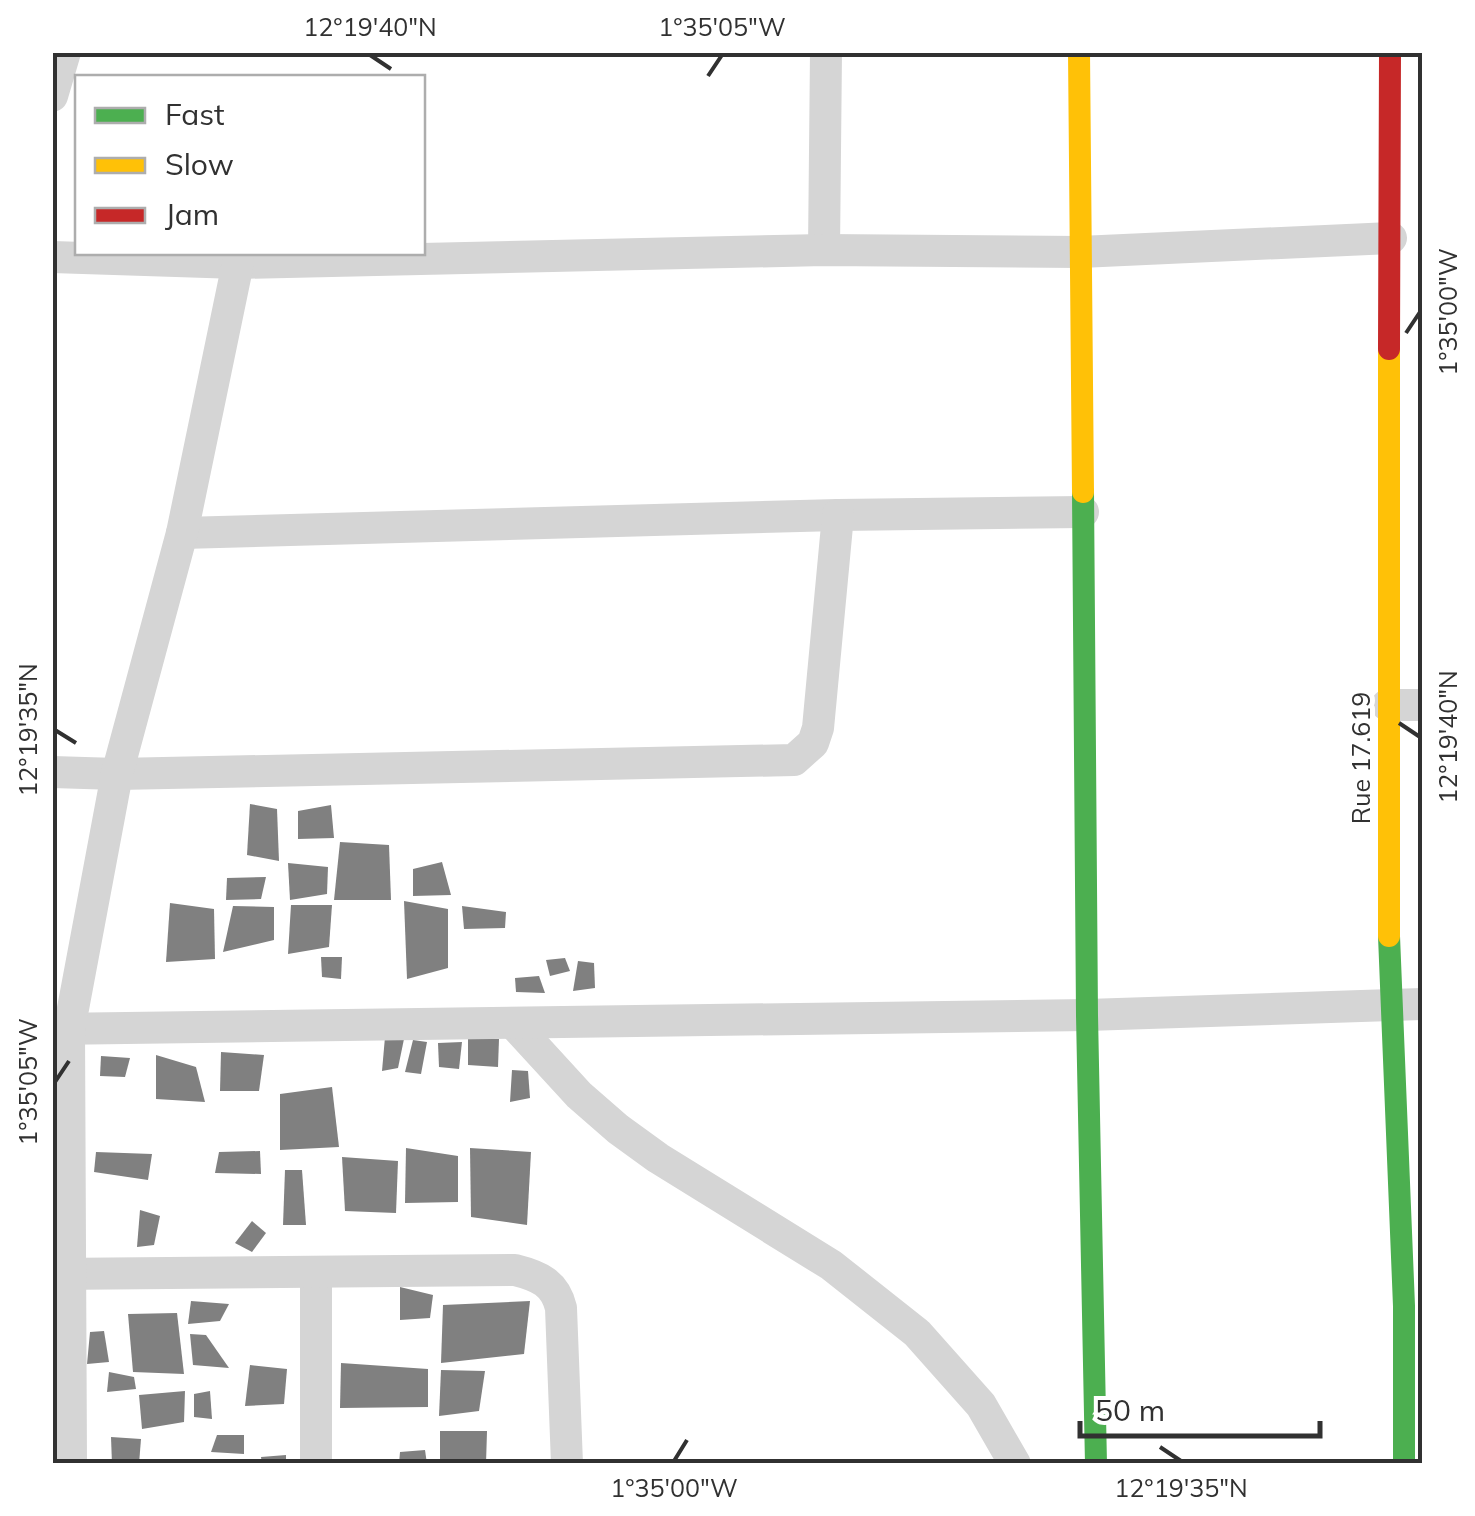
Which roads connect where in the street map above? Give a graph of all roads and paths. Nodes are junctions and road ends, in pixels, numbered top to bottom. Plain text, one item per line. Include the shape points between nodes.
1 (65, 52) edge
2 (826, 52) edge
3 (1079, 52) edge
4 (1390, 52) edge
5 (52, 96) edge
6 (1391, 238) junction
7 (824, 250) junction
8 (1080, 252) junction
9 (52, 257) edge
10 (238, 263) junction
11 (1083, 512) junction
12 (838, 514) junction
13 (182, 533) junction
14 (1388, 705) junction
15 (1422, 705) edge
16 (52, 772) edge
17 (117, 774) junction
18 (1406, 1004) edge
19 (1087, 1015) junction
20 (513, 1023) junction
21 (61, 1029) edge
22 (316, 1273) junction
23 (61, 1274) edge
24 (1413, 1306) edge
25 (71, 1464) edge
26 (316, 1464) edge
27 (567, 1464) edge
28 (1015, 1464) edge
29 (1096, 1464) edge
30 (1404, 1464) edge

1 - 5 street
2 - 7 street
3 - 8 street
4 - 6 street, Rue 17.619
6 - 8 street
6 - 14 street, Rue 17.619
7 - 8 street
7 - 10 street
8 - 11 street
9 - 10 street
10 - 13 street
11 - 12 street
11 - 19 street
12 - 13 street
12 - 17 street via 818,728 794,760
13 - 17 street
14 - 15 street
14 - 18 street, Rue 17.619
16 - 17 street
17 - 21 street
18 - 19 street
18 - 24 street, Rue 17.619
19 - 20 street
19 - 29 street
20 - 21 street
20 - 28 street via 618,1129 831,1264 917,1333 981,1405
21 - 23 street
22 - 23 street
22 - 26 street
22 - 27 street via 515,1270 546,1281 561,1308
23 - 25 street
24 - 30 street, Rue 17.619

